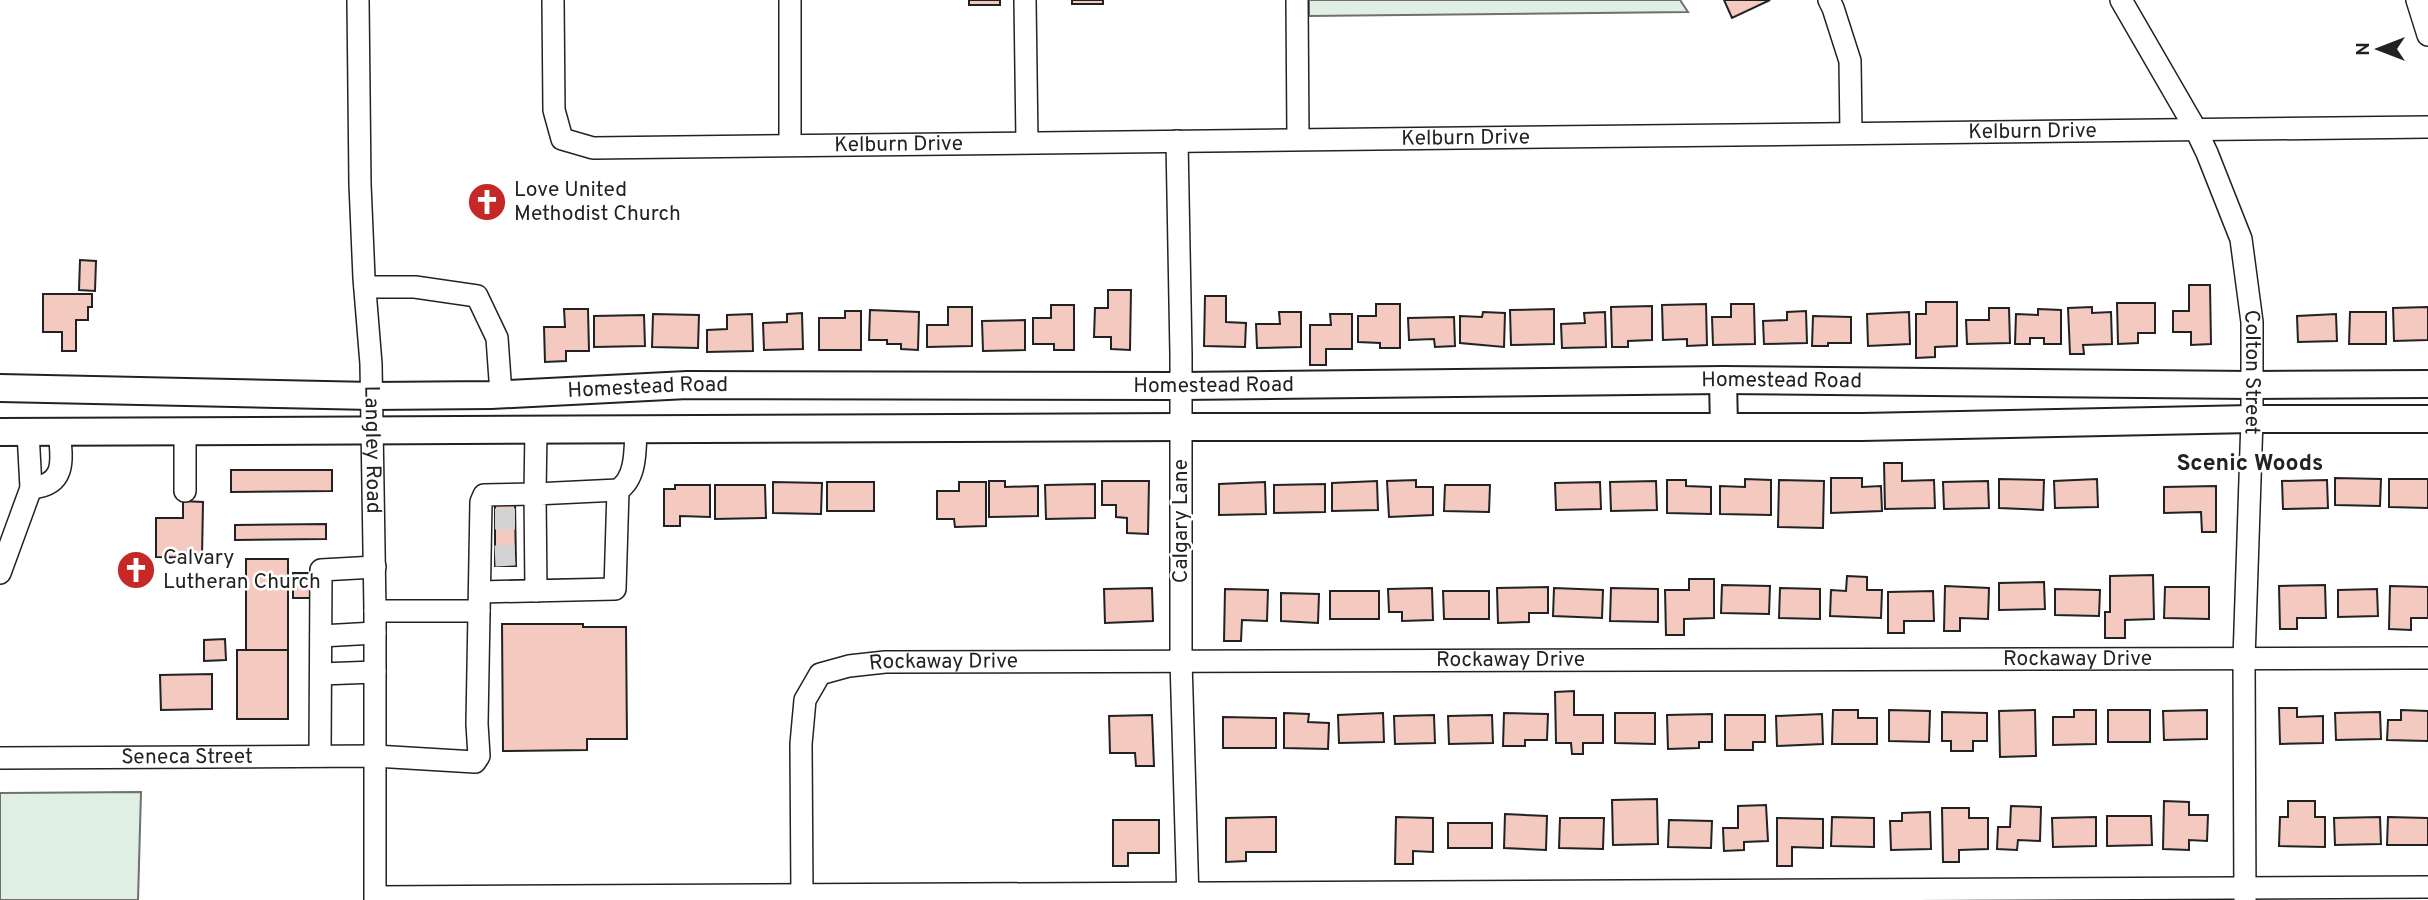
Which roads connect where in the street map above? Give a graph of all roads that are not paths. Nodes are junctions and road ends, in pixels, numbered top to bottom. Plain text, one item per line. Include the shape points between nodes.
1 (358, 0) edge
2 (553, 0) edge
3 (790, 0) edge
4 (1025, 0) edge
5 (1297, 0) edge
6 (1829, 0) edge
7 (2121, 0) edge
8 (2417, 0) edge
9 (2428, 35) edge
10 (2428, 127) edge
11 (2195, 128) junction
12 (1850, 133) junction
13 (1298, 138) junction
14 (1177, 141) junction
15 (1027, 142) junction
16 (790, 145) junction
17 (365, 287) junction
18 (1723, 380) junction
19 (1483, 382) junction
20 (1961, 382) junction
21 (2428, 384) edge
22 (687, 385) junction
23 (874, 385) junction
24 (2251, 385) junction
25 (1181, 386) junction
26 (0, 388) edge
27 (54, 388) junction
28 (501, 394) junction
29 (372, 396) junction
30 (2252, 419) junction
31 (2428, 419) edge
32 (1961, 425) junction
33 (1181, 427) junction
34 (1485, 427) junction
35 (1724, 427) junction
36 (636, 428) junction
37 (685, 428) junction
38 (876, 428) junction
39 (536, 429) junction
40 (372, 430) junction
41 (59, 431) junction
42 (185, 431) junction
43 (0, 432) edge
44 (28, 432) junction
45 (31, 488) junction
46 (618, 490) junction
47 (185, 491) dead end
48 (535, 494) junction
49 (507, 519) junction
50 (506, 556) junction
51 (375, 567) junction
52 (0, 573) edge
53 (536, 591) junction
54 (479, 602) junction
55 (375, 611) junction
56 (375, 633) junction
57 (321, 636) junction
58 (2428, 658) edge
59 (2244, 659) junction
60 (1181, 660) junction
61 (375, 672) junction
62 (321, 674) junction
63 (320, 756) junction
64 (375, 756) junction
65 (0, 758) edge
66 (2428, 887) edge
67 (2245, 894) edge
68 (802, 895) junction
69 (1188, 896) edge
70 (376, 898) edge

1 - 17 street, Langley Road
2 - 16 street, Kelburn Drive via 554,110 562,139 593,148
3 - 16 street
4 - 15 street
5 - 13 street
6 - 12 street via 1850,61
7 - 11 street, Colton Street
8 - 9 street
10 - 11 street, Kelburn Drive
11 - 12 street, Kelburn Drive
11 - 24 street, Colton Street via 2241,239 2252,323
12 - 13 street, Kelburn Drive
13 - 14 street, Kelburn Drive
14 - 15 street, Kelburn Drive
14 - 25 street, Calgary Lane
15 - 16 street, Kelburn Drive
17 - 28 street via 415,287 477,296 497,338
17 - 29 street, Langley Road
18 - 19 main road, Homestead Road
18 - 20 main road, Homestead Road
18 - 35 main road
19 - 25 main road, Homestead Road
19 - 34 main road
20 - 24 main road, Homestead Road
20 - 32 main road
21 - 24 main road, Homestead Road
22 - 23 main road, Homestead Road
22 - 28 main road, Homestead Road
22 - 37 main road
23 - 25 main road, Homestead Road
23 - 38 main road
24 - 30 street, Colton Street
25 - 33 street, Calgary Lane
26 - 27 main road, Homestead Road
27 - 29 main road, Homestead Road
27 - 41 main road
28 - 29 main road, Homestead Road
29 - 40 street, Langley Road
30 - 31 main road, Homestead Road
30 - 32 main road, Homestead Road
30 - 59 street, Colton Street
32 - 35 main road, Homestead Road
33 - 34 main road, Homestead Road
33 - 38 main road, Homestead Road
33 - 60 street, Calgary Lane
34 - 35 main road, Homestead Road
36 - 37 main road, Homestead Road
36 - 39 main road, Homestead Road
36 - 46 street via 633,467
37 - 38 main road, Homestead Road
39 - 40 main road, Homestead Road
39 - 48 street
40 - 42 main road, Homestead Road
40 - 51 street, Langley Road
41 - 42 main road, Homestead Road
41 - 44 main road, Homestead Road
41 - 45 street via 62,463 46,487
42 - 47 street
43 - 44 main road, Homestead Road
44 - 45 street
45 - 52 street
46 - 48 street
46 - 53 street via 615,589
48 - 49 street
48 - 49 street via 484,495
49 - 50 street
49 - 50 street
50 - 53 street
50 - 54 street
51 - 55 street, Langley Road
51 - 57 street via 321,570
53 - 54 street
54 - 55 street
54 - 64 street, Seneca Street via 479,755 475,762
55 - 56 street, Langley Road
56 - 57 street
56 - 61 street, Langley Road
57 - 62 street
58 - 59 street, Rockaway Drive
59 - 60 street, Rockaway Drive
59 - 67 street, Colton Street
60 - 68 street, Rockaway Drive via 885,662 820,674 805,700 801,744
60 - 69 street, Calgary Lane
61 - 62 street
61 - 64 street, Langley Road
62 - 63 street
63 - 64 street, Seneca Street
63 - 65 street, Seneca Street
64 - 70 street, Langley Road
66 - 67 street
67 - 69 street
68 - 69 street
68 - 70 street

